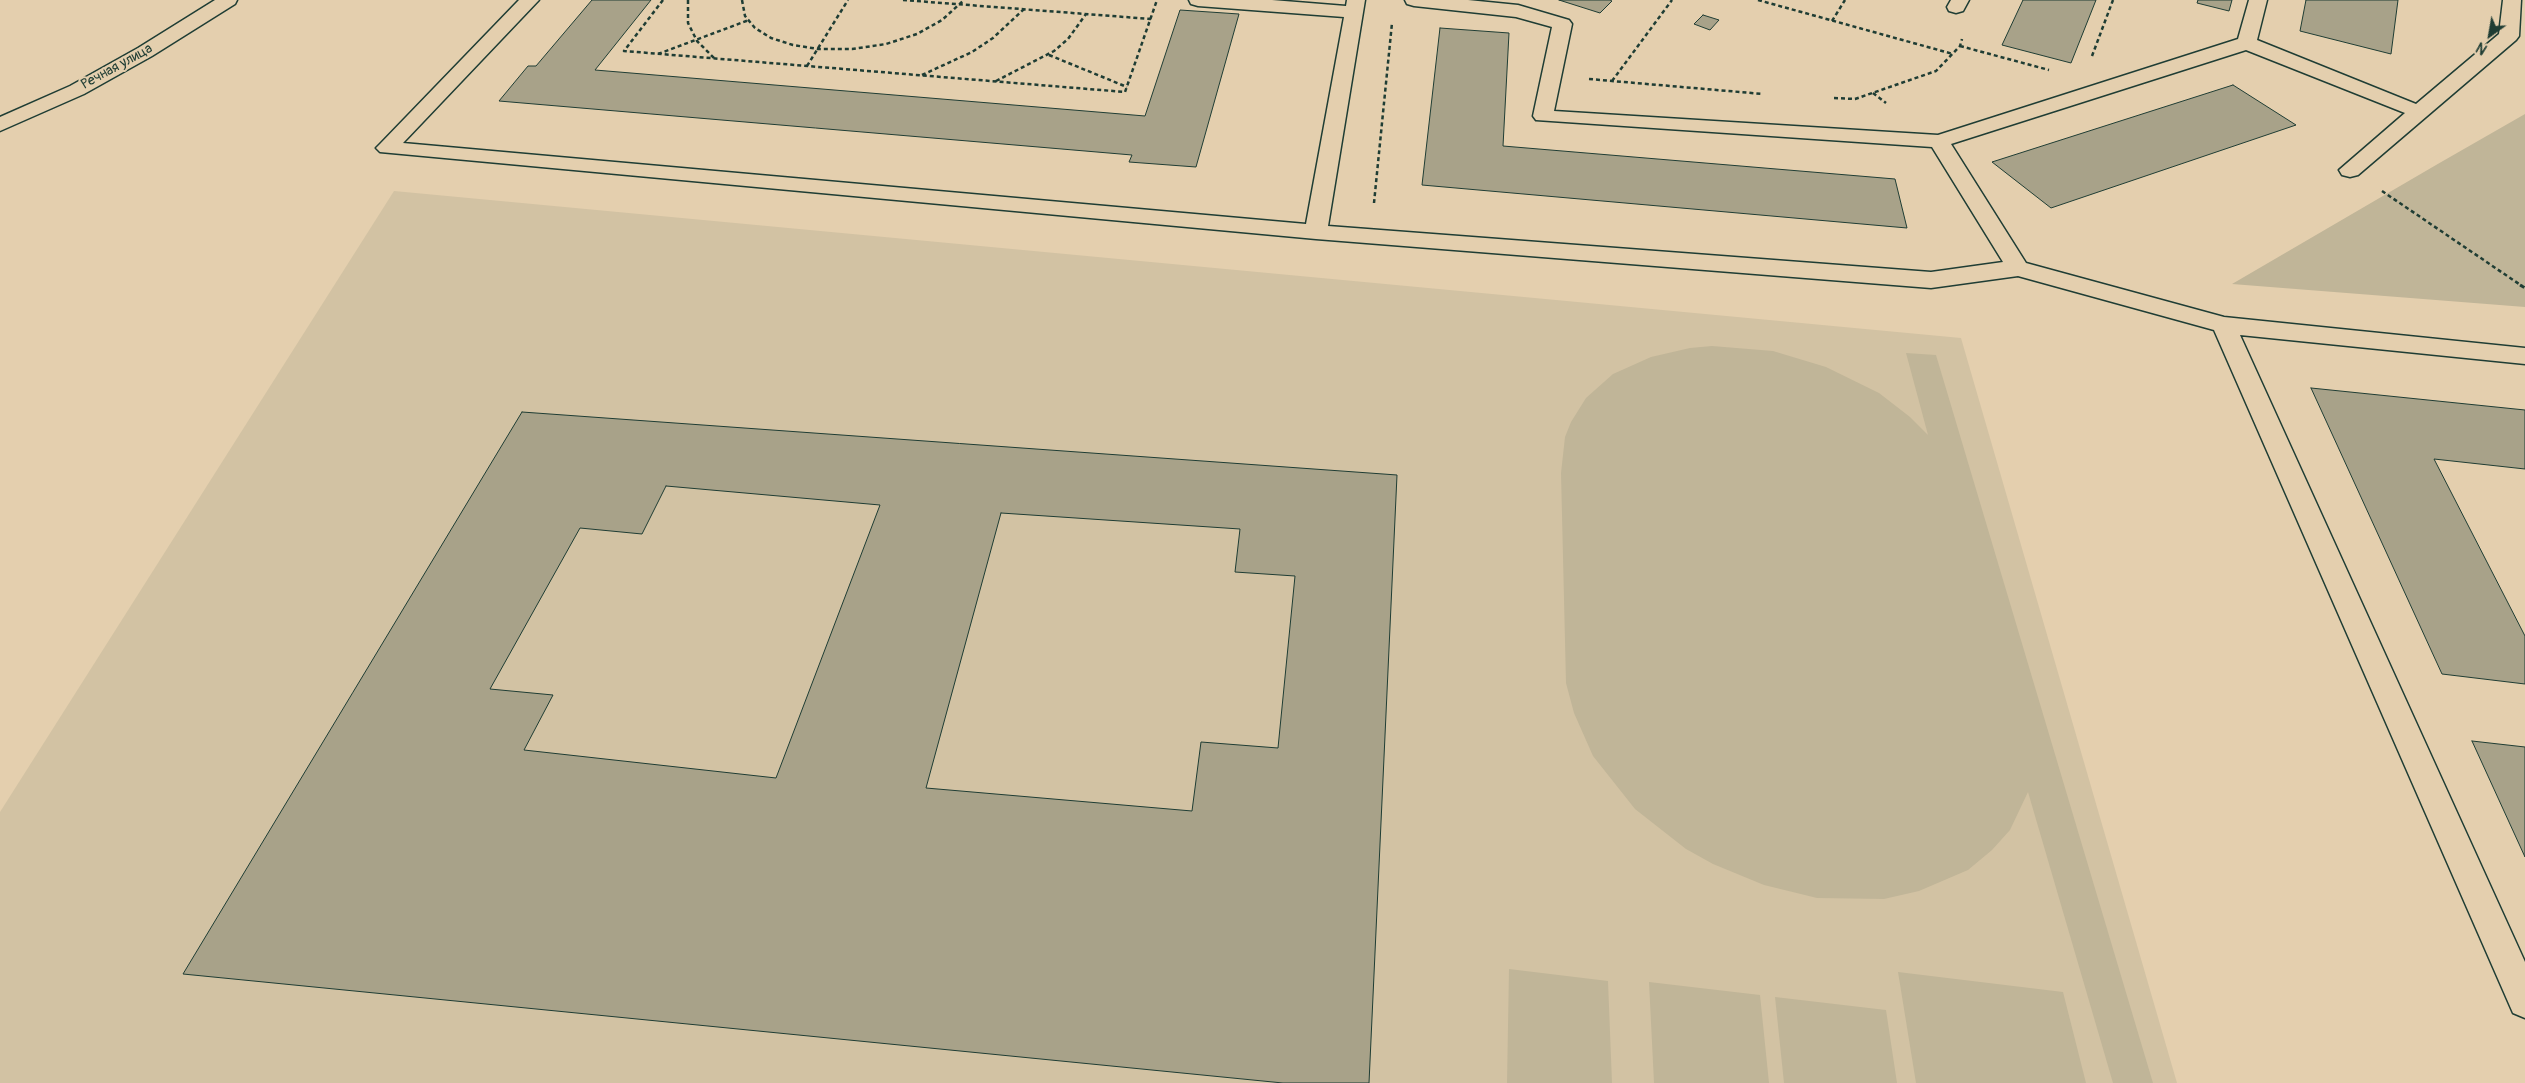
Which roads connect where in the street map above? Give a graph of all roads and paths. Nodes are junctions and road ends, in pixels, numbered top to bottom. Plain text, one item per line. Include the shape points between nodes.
1 (228, 0) edge
2 (530, 0) edge
3 (663, 0) edge
4 (688, 0) edge
5 (742, 0) edge
6 (848, 0) edge
7 (903, 0) edge
8 (964, 0) edge
9 (1157, 0) edge
10 (1198, 0) edge
11 (1414, 0) edge
12 (1672, 0) edge
13 (1758, 0) edge
14 (1845, 0) edge
15 (2113, 0) edge
16 (2258, 0) edge
17 (2512, 0) edge
18 (1958, 3) edge
19 (962, 4) junction
20 (1523, 5) edge
21 (1355, 6) edge
22 (1024, 9) junction
23 (1086, 14) junction
24 (1151, 19) junction
25 (749, 20) junction
26 (1392, 20) dead end
27 (1832, 21) junction
28 (696, 40) junction
29 (2247, 42) junction
30 (1960, 46) junction
31 (818, 49) junction
32 (657, 54) junction
33 (1952, 54) junction
34 (1048, 55) junction
35 (715, 59) junction
36 (808, 66) junction
37 (921, 75) junction
38 (1551, 76) junction
39 (2084, 79) junction
40 (995, 81) junction
41 (1612, 81) junction
42 (2110, 86) junction
43 (1127, 87) junction
44 (1771, 94) dead end
45 (1825, 98) dead end
46 (2419, 112) junction
47 (0, 125) edge
48 (1939, 142) junction
49 (2350, 170) joint
50 (1316, 232) junction
51 (1371, 238) junction
52 (2018, 268) junction
53 (2525, 288) edge
54 (2224, 325) junction
55 (2525, 356) edge
56 (2525, 1001) edge

1 - 47 lane, Речная улица via 77,90
2 - 50 lane via 387,148
3 - 32 path via 624,52
4 - 28 path via 688,23
5 - 25 path
6 - 31 path
7 - 19 path
8 - 19 path
9 - 24 path
10 - 21 lane
11 - 20 lane
12 - 41 path
13 - 27 path
14 - 27 path
15 - 39 path
16 - 29 lane
17 - 46 lane via 2509,36
18 - 30 path via 1969,13
19 - 22 path
19 - 31 path via 917,34 886,44
20 - 38 lane via 1562,24
21 - 50 lane
22 - 23 path
22 - 37 path via 993,38 972,52
23 - 24 path
23 - 34 path via 1068,39
24 - 43 path
25 - 28 path
25 - 31 path via 771,38
26 - 51 path
27 - 33 path
28 - 32 path
28 - 35 path
29 - 42 lane
29 - 46 lane
30 - 33 path
30 - 39 path
31 - 36 path
32 - 35 path
33 - 45 path via 1936,71 1886,90 1855,99
34 - 40 path
34 - 43 path
35 - 36 path
36 - 37 path
37 - 40 path
38 - 41 path
38 - 48 lane via 1543,116
39 - 42 path
40 - 43 path via 1125,92
41 - 44 path
42 - 48 lane
46 - 49 lane
48 - 52 lane
49 - 53 path
50 - 51 lane
51 - 52 lane via 1931,280
52 - 54 lane
54 - 55 lane
54 - 56 lane

